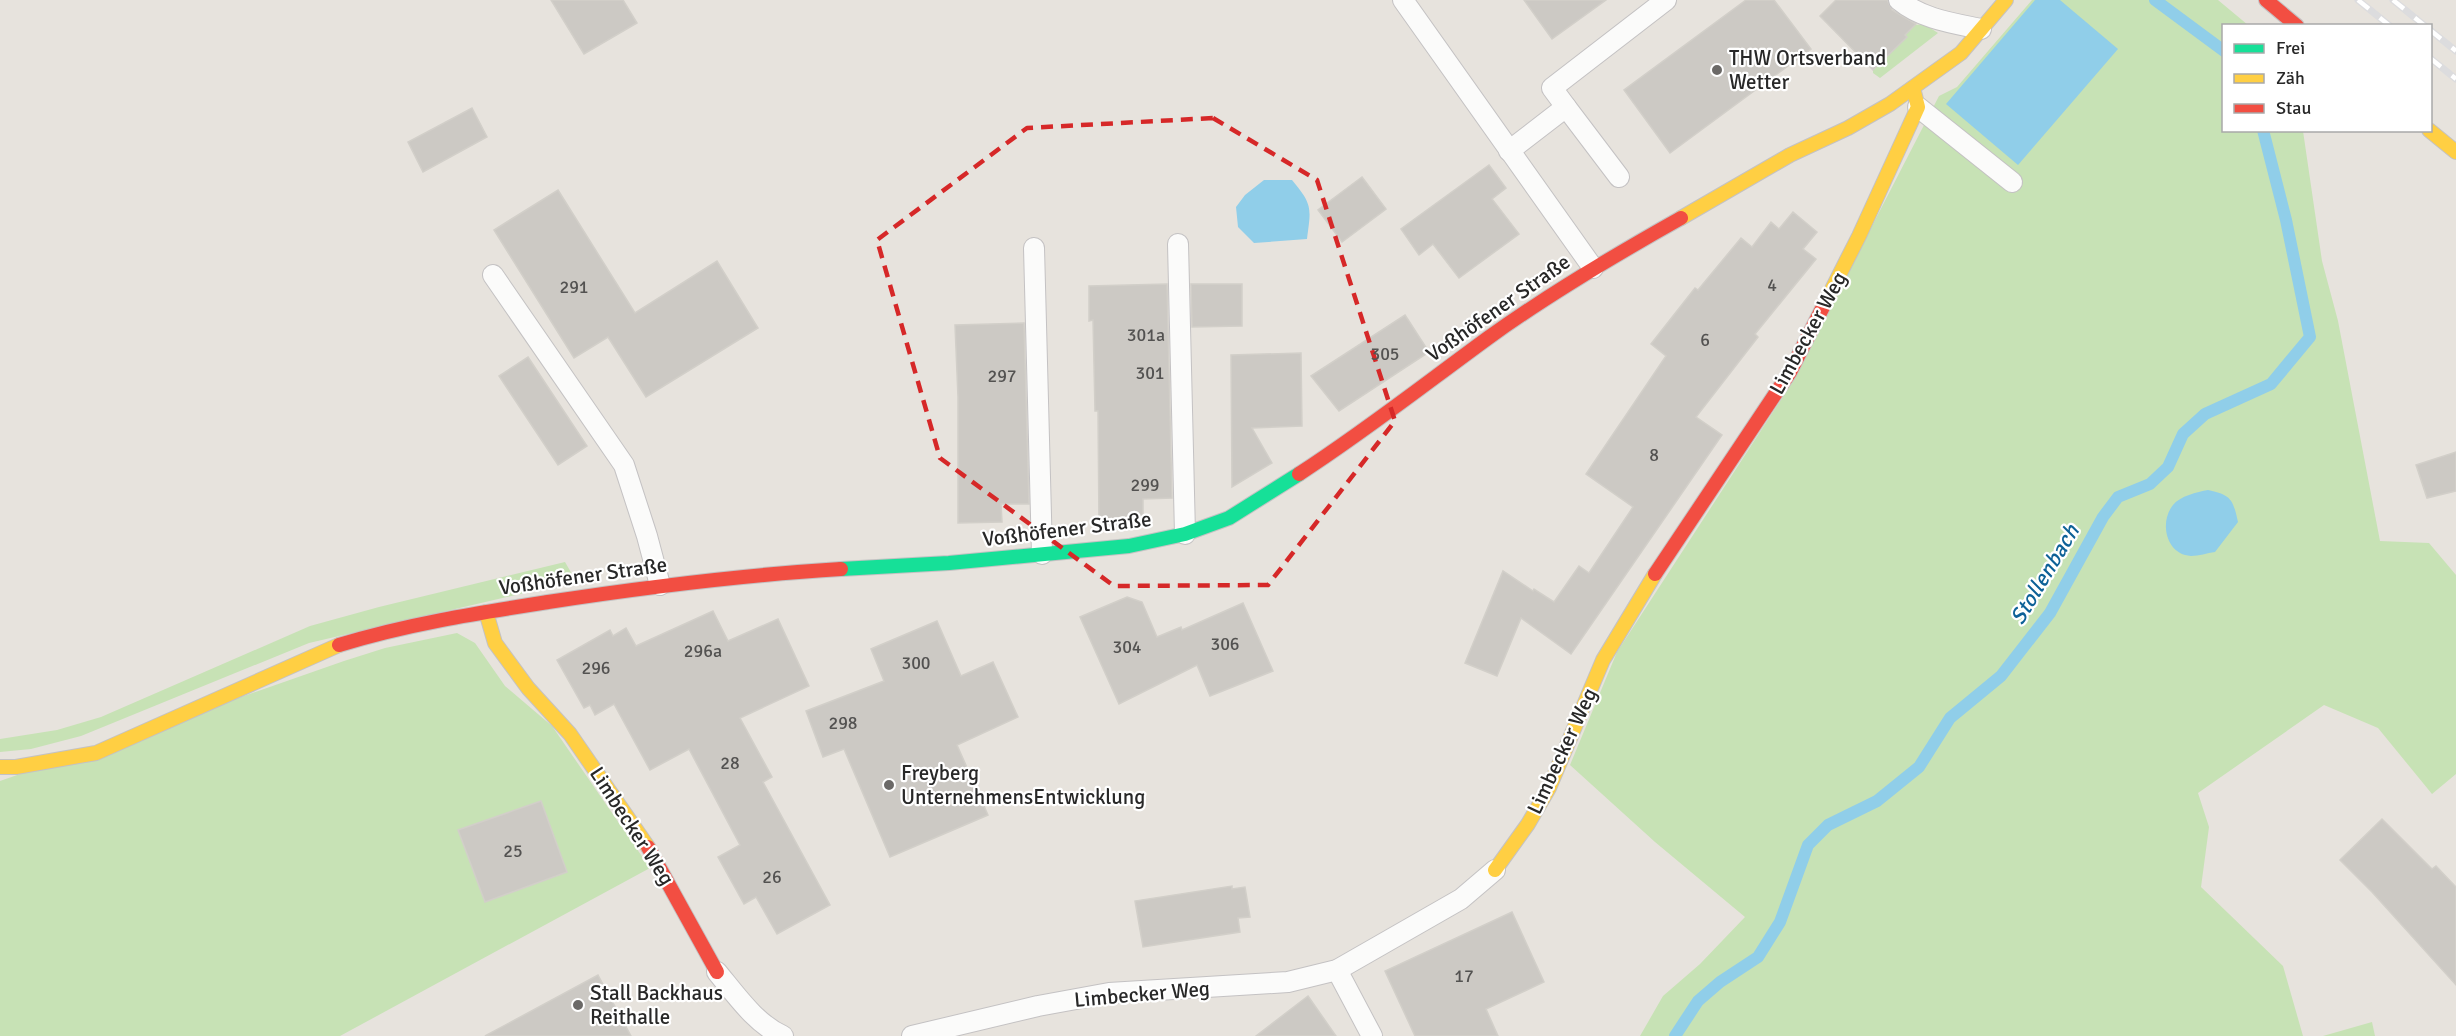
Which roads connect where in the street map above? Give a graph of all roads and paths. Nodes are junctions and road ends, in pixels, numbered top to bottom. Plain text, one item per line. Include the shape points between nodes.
1 (1402, 0) edge
2 (1666, 0) edge
3 (1899, 0) edge
4 (2006, 0) edge
5 (2266, 0) edge
6 (2295, 24) edge
7 (1981, 29) junction
8 (1916, 97) junction
9 (1566, 107) junction
10 (2431, 132) edge
11 (1509, 151) junction
12 (2456, 152) edge
13 (1619, 177) dead end
14 (2012, 182) dead end
15 (1178, 244) dead end
16 (1034, 248) dead end
17 (1593, 268) junction
18 (492, 275) dead end
19 (1185, 534) junction
20 (1042, 554) junction
21 (660, 585) junction
22 (486, 612) junction
23 (0, 768) edge
24 (1495, 870) joint
25 (1337, 970) junction
26 (717, 972) joint
27 (783, 1036) edge
28 (912, 1036) edge
29 (1372, 1036) edge

1 - 11 lane
2 - 9 lane via 1552,88
3 - 7 lane via 1933,18
4 - 7 street, Voßhöfener Straße
5 - 6 street
7 - 8 street, Voßhöfener Straße
8 - 14 lane
8 - 17 street, Voßhöfener Straße via 1760,172
8 - 24 street, Limbecker Weg via 1859,236 1790,372 1639,598 1604,660 1549,788
9 - 11 lane
9 - 13 lane
10 - 12 street
11 - 17 lane
15 - 19 lane
16 - 20 lane
17 - 19 street, Voßhöfener Straße via 1489,336 1353,439 1229,518
18 - 21 lane via 624,465
19 - 20 street, Voßhöfener Straße via 1129,546
20 - 21 street, Voßhöfener Straße via 755,574
21 - 22 street, Voßhöfener Straße
22 - 23 street, Voßhöfener Straße via 401,628 340,645 96,753
22 - 26 street, Limbecker Weg via 495,643 584,753 641,834
24 - 25 lane, Limbecker Weg via 1461,899
25 - 28 lane, Limbecker Weg via 1288,982 1109,993
25 - 29 lane
26 - 27 lane, Limbecker Weg via 738,999 770,1030

